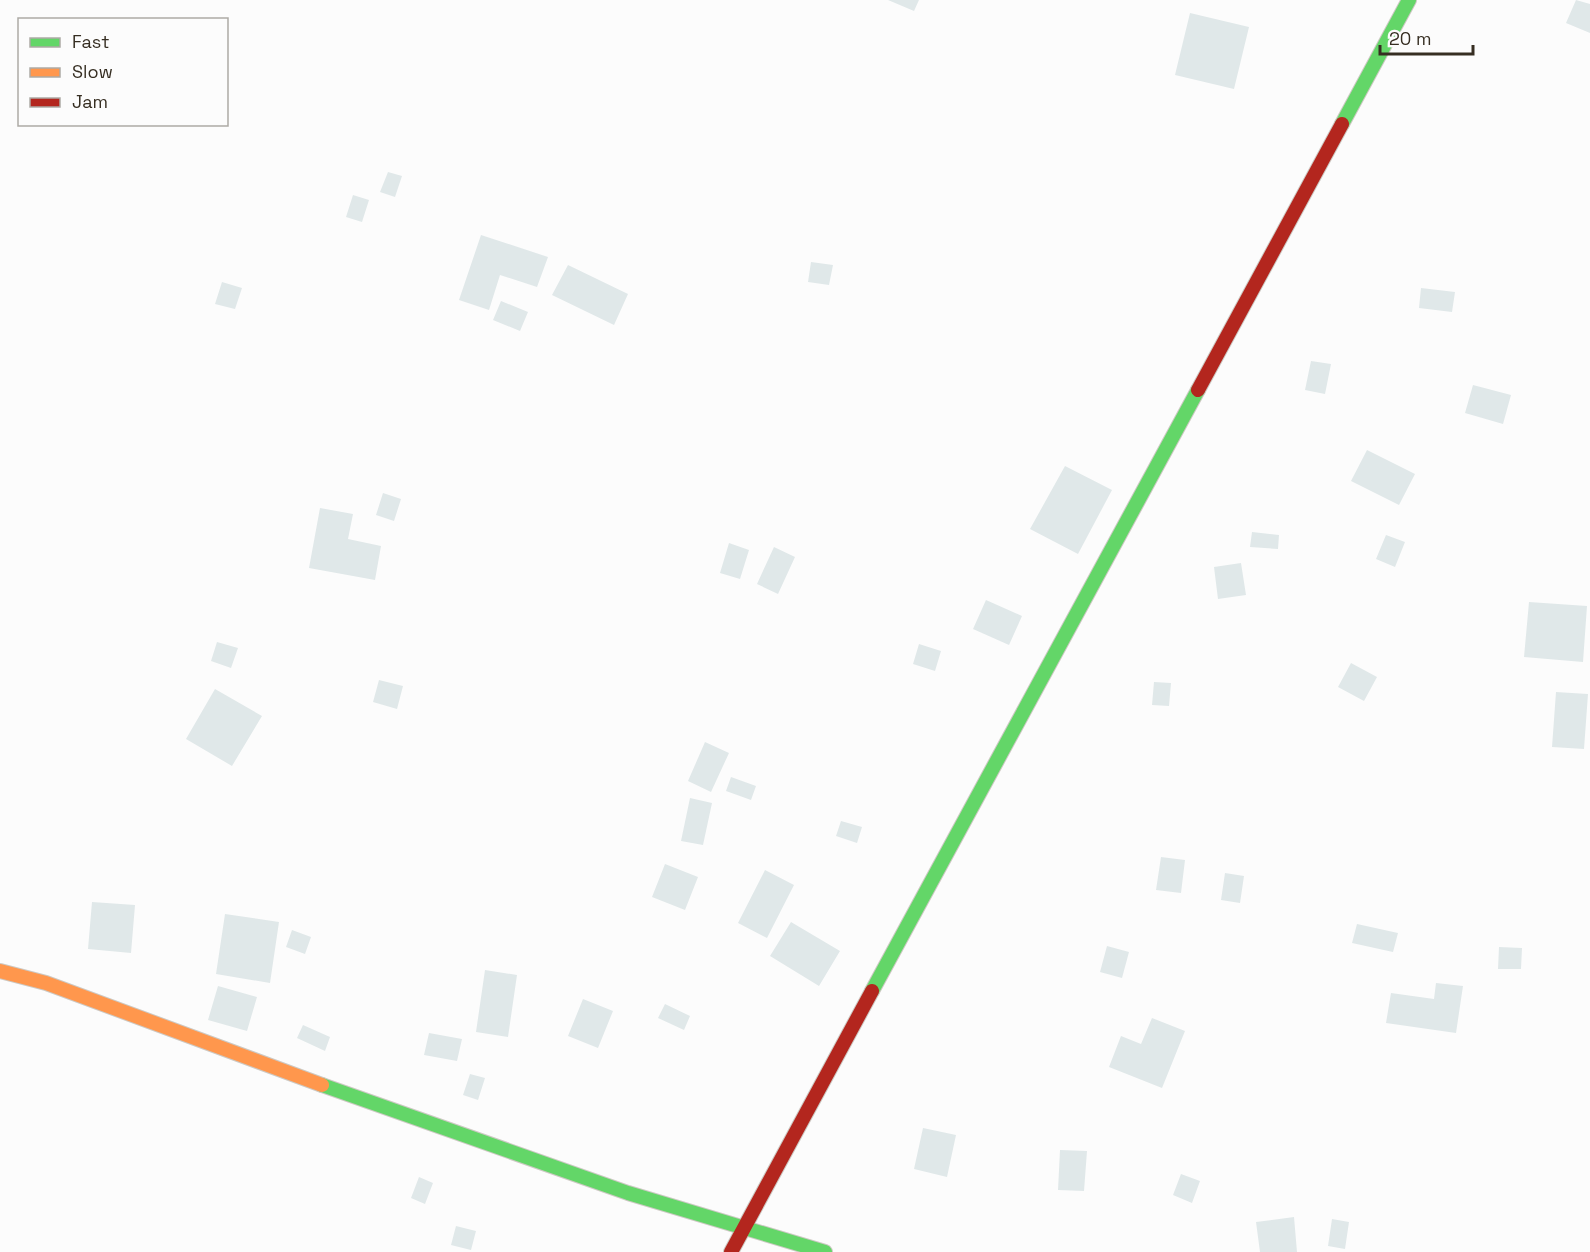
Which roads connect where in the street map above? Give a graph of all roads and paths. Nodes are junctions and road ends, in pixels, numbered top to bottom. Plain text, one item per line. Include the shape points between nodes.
1 (1409, 0) edge
2 (0, 971) edge
3 (743, 1230) junction
4 (731, 1252) edge
5 (825, 1252) edge

1 - 3 street
2 - 3 street via 46,983 483,1143
3 - 4 street
3 - 5 street

